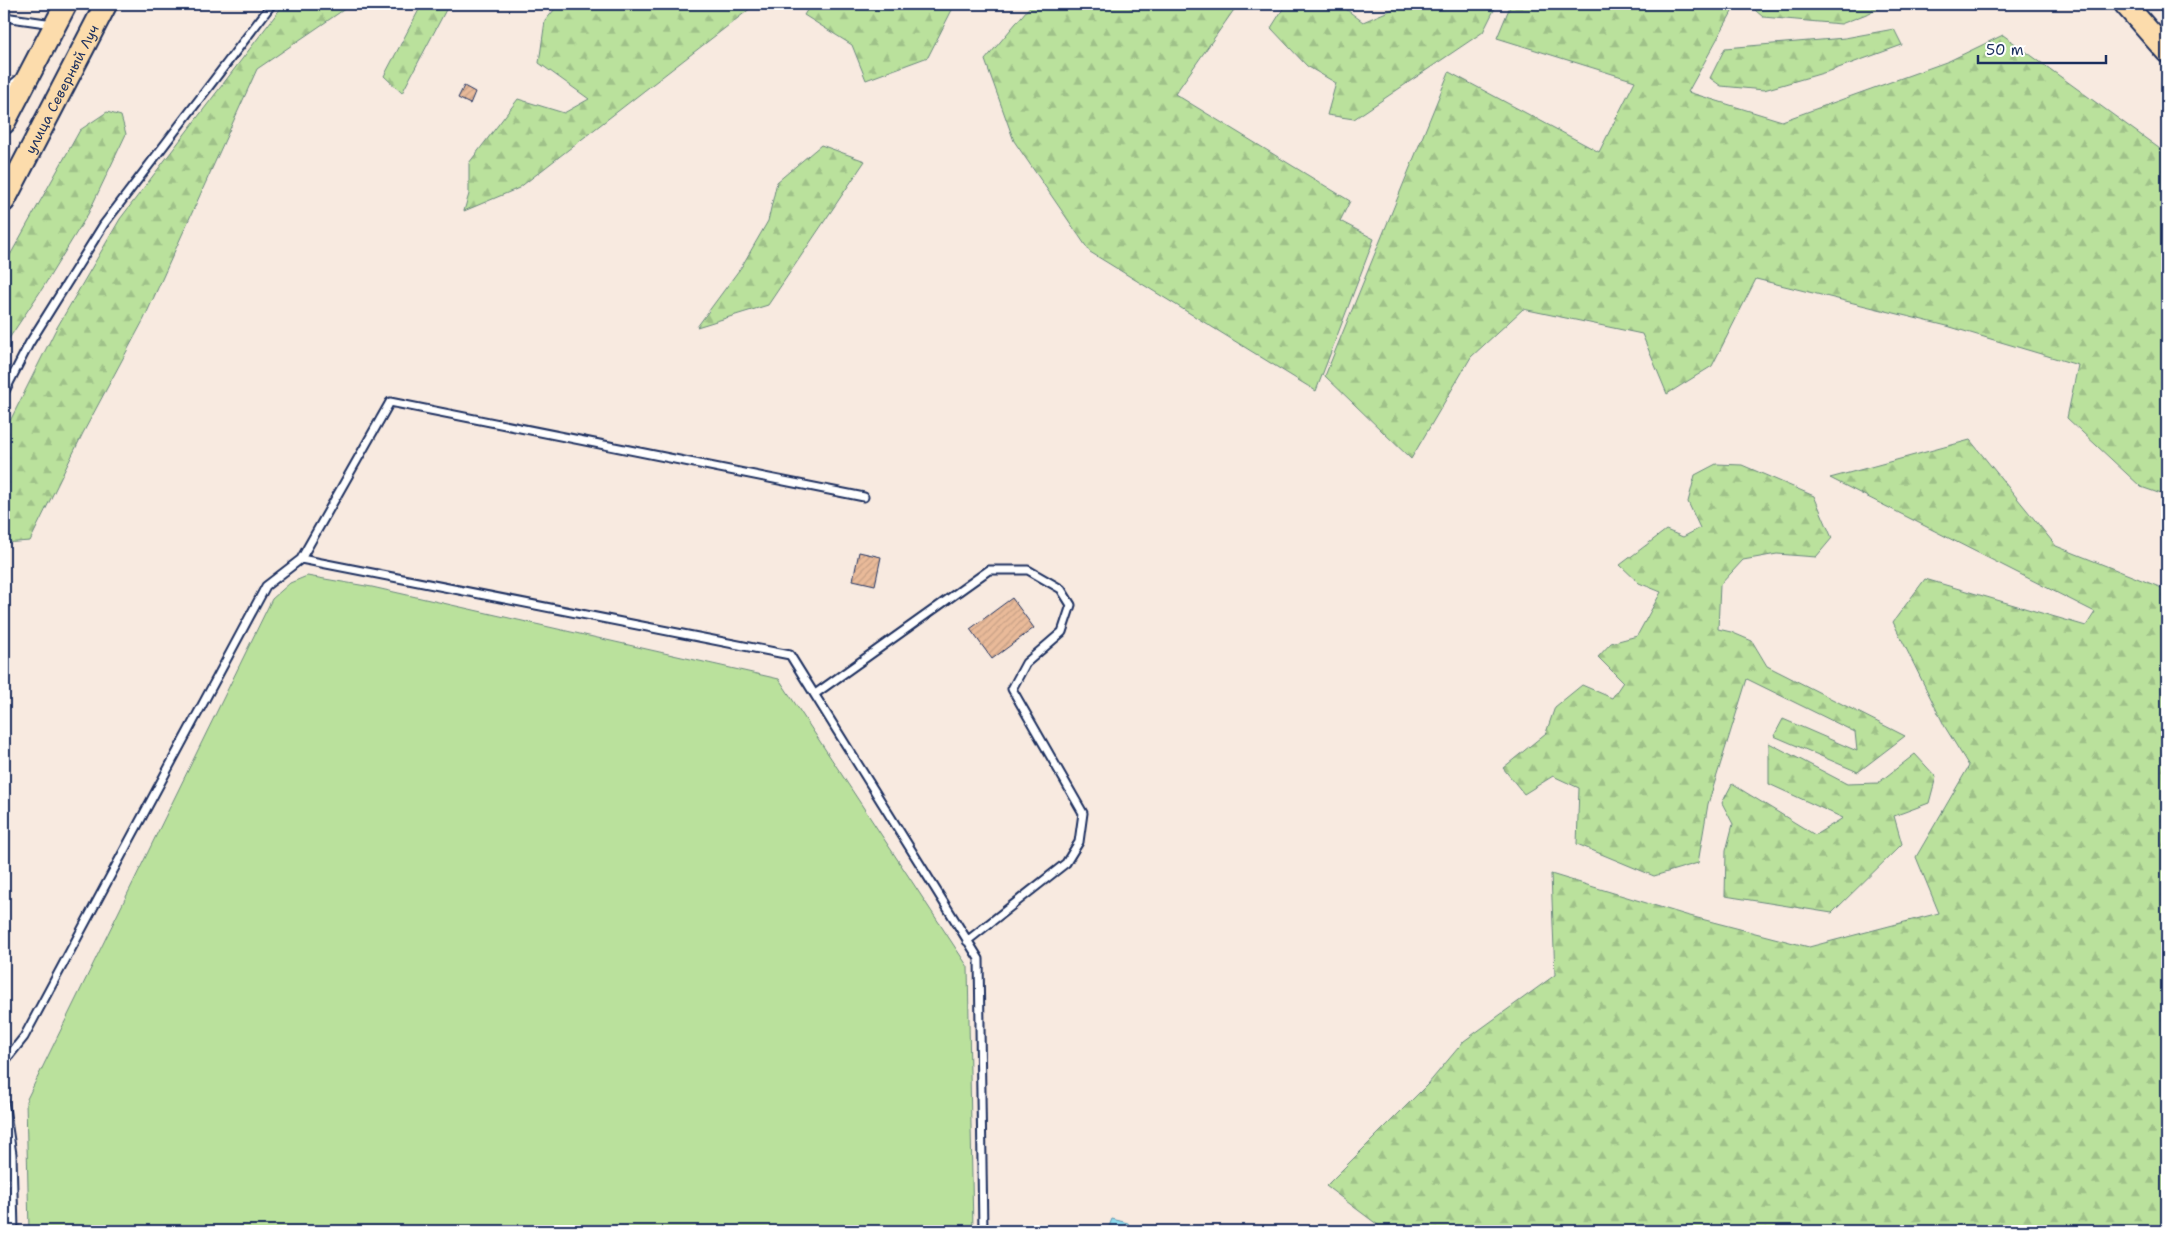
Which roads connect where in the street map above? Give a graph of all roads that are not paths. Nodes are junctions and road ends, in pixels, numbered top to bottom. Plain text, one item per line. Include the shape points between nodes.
1 (66, 4) edge
2 (106, 4) edge
3 (272, 4) edge
4 (2125, 4) edge
5 (4, 17) edge
6 (56, 24) junction
7 (2167, 52) edge
8 (33, 67) junction
9 (4, 91) edge
10 (4, 123) edge
11 (4, 201) edge
12 (4, 393) edge
13 (864, 497) dead end
14 (301, 559) junction
15 (815, 694) junction
16 (967, 941) junction
17 (4, 1062) edge
18 (4, 1101) edge
19 (14, 1231) edge
20 (983, 1231) edge

1 - 6 main road
2 - 11 main road, улица Северный Луч
3 - 12 lane via 104,224 29,344
4 - 7 main road
5 - 6 lane
6 - 8 main road
8 - 9 lane
8 - 10 main road
13 - 14 lane via 390,402
14 - 15 lane via 790,655
14 - 17 lane via 266,586 24,1037
15 - 16 lane
15 - 16 lane via 989,570 1028,570 1061,589 1070,605 1062,632 1026,662 1012,689 1084,813 1079,842 1066,863
16 - 20 lane via 979,960
18 - 19 lane via 12,1154

